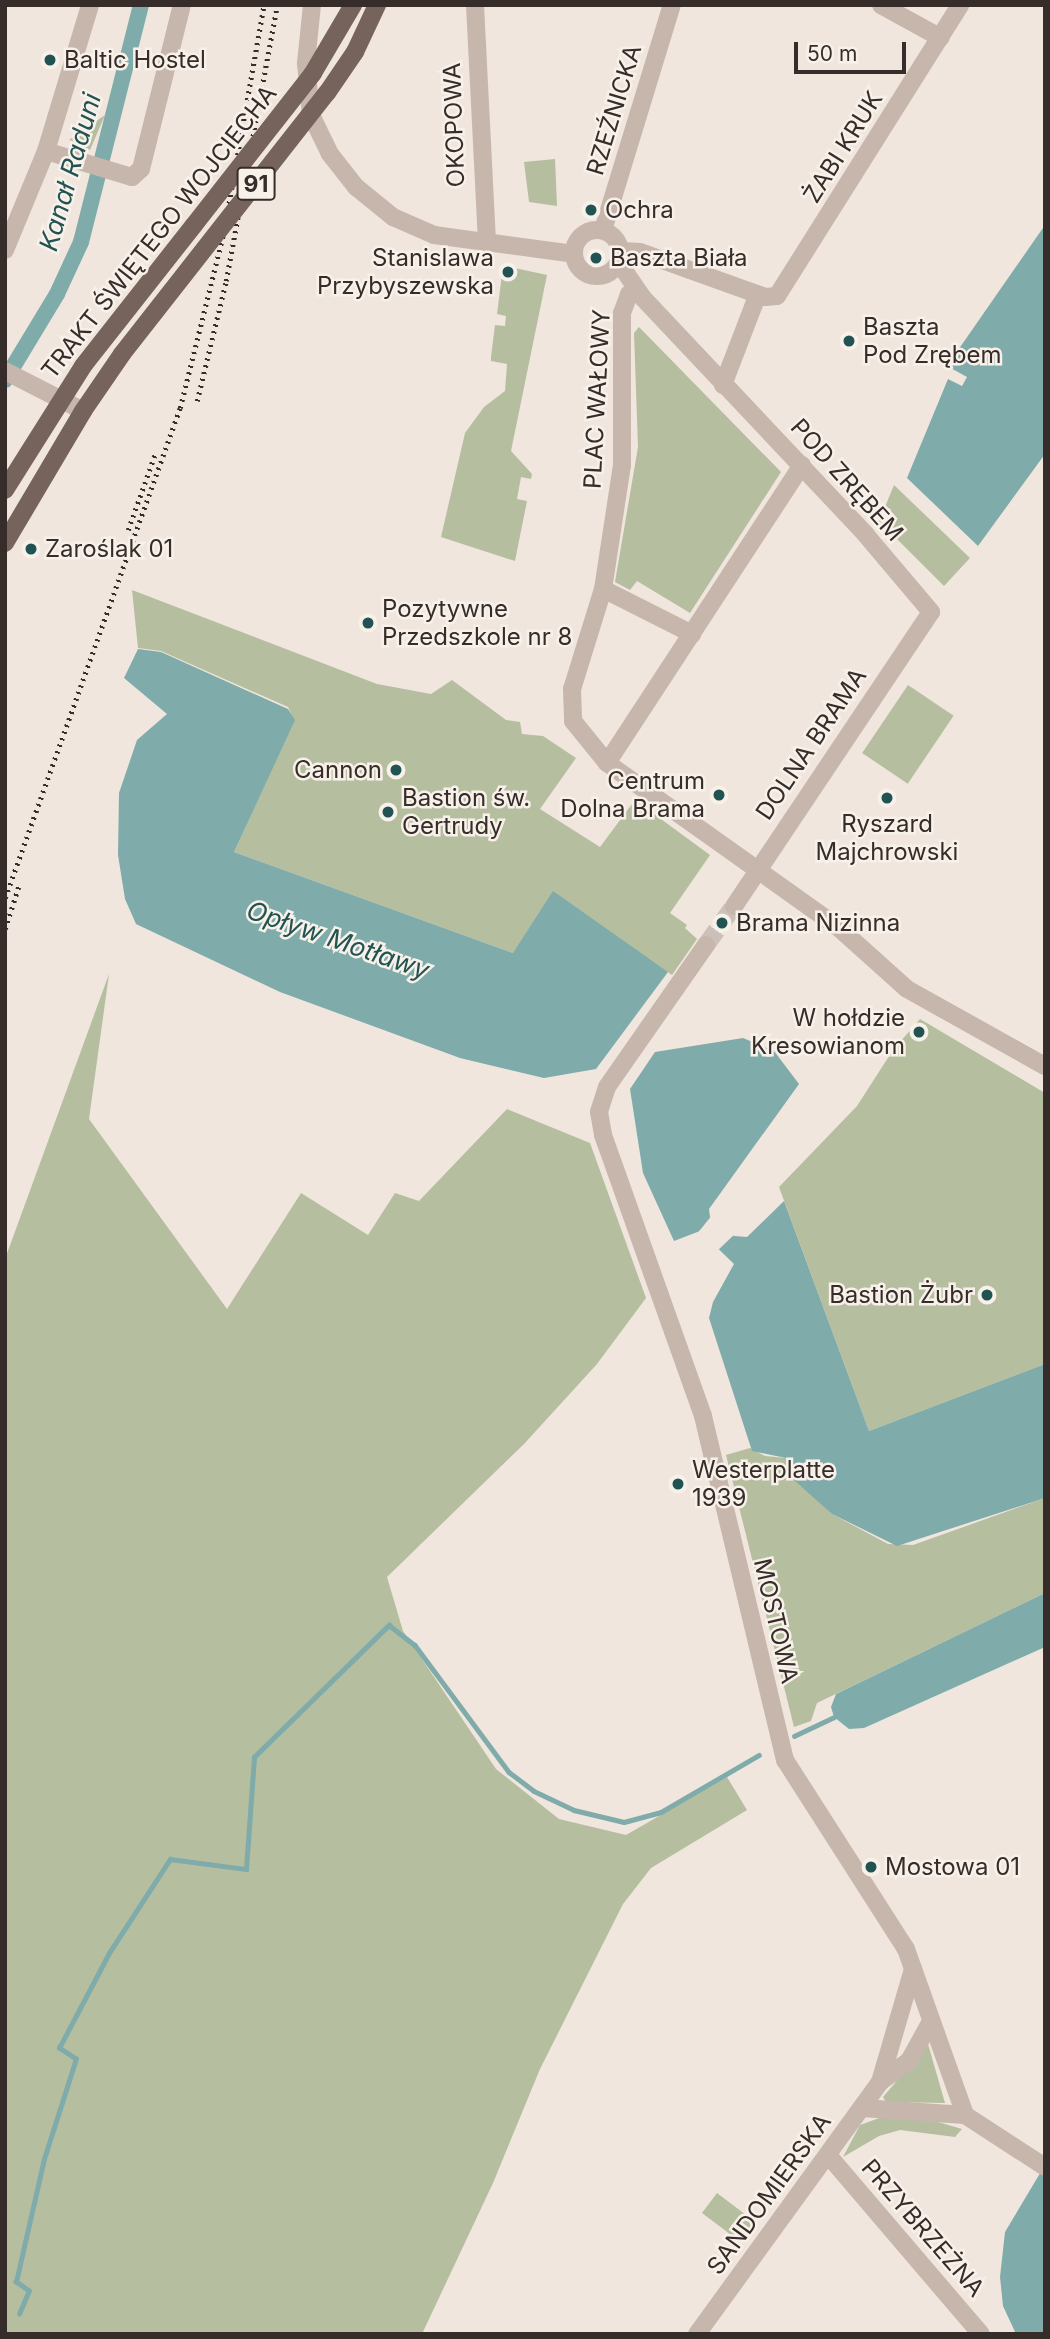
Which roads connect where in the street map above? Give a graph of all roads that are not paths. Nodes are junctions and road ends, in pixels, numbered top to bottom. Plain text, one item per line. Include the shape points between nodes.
1 (90, 5) edge
2 (182, 5) edge
3 (312, 5) edge
4 (353, 5) edge
5 (377, 5) edge
6 (672, 5) edge
7 (881, 5) edge
8 (960, 5) edge
9 (475, 14) edge
10 (941, 38) junction
11 (46, 151) junction
12 (603, 230) junction
13 (487, 243) junction
14 (5, 250) edge
15 (575, 250) junction
16 (615, 263) junction
17 (758, 294) junction
18 (636, 296) junction
19 (5, 371) edge
20 (723, 385) junction
21 (61, 399) junction
22 (83, 411) junction
23 (802, 465) junction
24 (5, 490) edge
25 (5, 542) edge
26 (603, 589) junction
27 (931, 612) joint
28 (692, 634) junction
29 (607, 763) junction
30 (757, 872) junction
31 (734, 906) tunnel mouth
32 (706, 945) tunnel mouth
33 (1045, 1066) edge
34 (913, 1969) junction
35 (930, 2022) junction
36 (880, 2082) junction
37 (862, 2108) junction
38 (965, 2115) junction
39 (828, 2155) junction
40 (1039, 2164) edge
41 (697, 2334) edge
42 (981, 2334) edge

1 - 11 street
2 - 11 street via 141,169 132,177
3 - 13 street via 307,94 319,136 340,170 375,204 410,225 434,235
4 - 21 main road, TRAKT ŚWIĘTEGO WOJCIECHA / 91, bridge via 313,73
5 - 22 main road, TRAKT ŚWIĘTEGO WOJCIECHA / 91, bridge via 355,52 327,93 122,354
6 - 12 street, RZEŹNICKA
7 - 10 street
8 - 10 street, ŻABI KRUK
9 - 13 street, OKOPOWA
10 - 17 street, ŻABI KRUK via 785,289 778,296
11 - 14 street
12 - 15 street via 583,234
12 - 16 street via 616,238
13 - 15 street
15 - 16 street via 585,273
16 - 17 street via 639,252
16 - 18 street, POD ZRĘBEM
17 - 20 street
18 - 20 street, POD ZRĘBEM
18 - 26 street, PLAC WAŁOWY via 622,313 624,447
19 - 21 street
20 - 23 street, POD ZRĘBEM
21 - 22 street
21 - 24 main road, TRAKT ŚWIĘTEGO WOJCIECHA / 91
22 - 25 main road, TRAKT ŚWIĘTEGO WOJCIECHA
23 - 27 street, POD ZRĘBEM
23 - 28 street
26 - 28 street
26 - 29 street, PLAC WAŁOWY via 572,689 573,721
27 - 30 street, DOLNA BRAMA
28 - 29 street
29 - 30 street, PLAC WAŁOWY
30 - 31 street, DOLNA BRAMA
30 - 33 street, PLAC WAŁOWY via 860,944 907,989
32 - 34 street, MOSTOWA via 607,1087 599,1112 703,1416 777,1738 798,1783 896,1931
34 - 35 street, MOSTOWA
34 - 36 street, SANDOMIERSKA
35 - 36 street, SANDOMIERSKA via 909,2061
35 - 38 street, MOSTOWA
36 - 37 street, SANDOMIERSKA
37 - 38 street
37 - 39 street, SANDOMIERSKA
38 - 40 street
39 - 41 street, SANDOMIERSKA
39 - 42 street, PRZYBRZEŻNA

